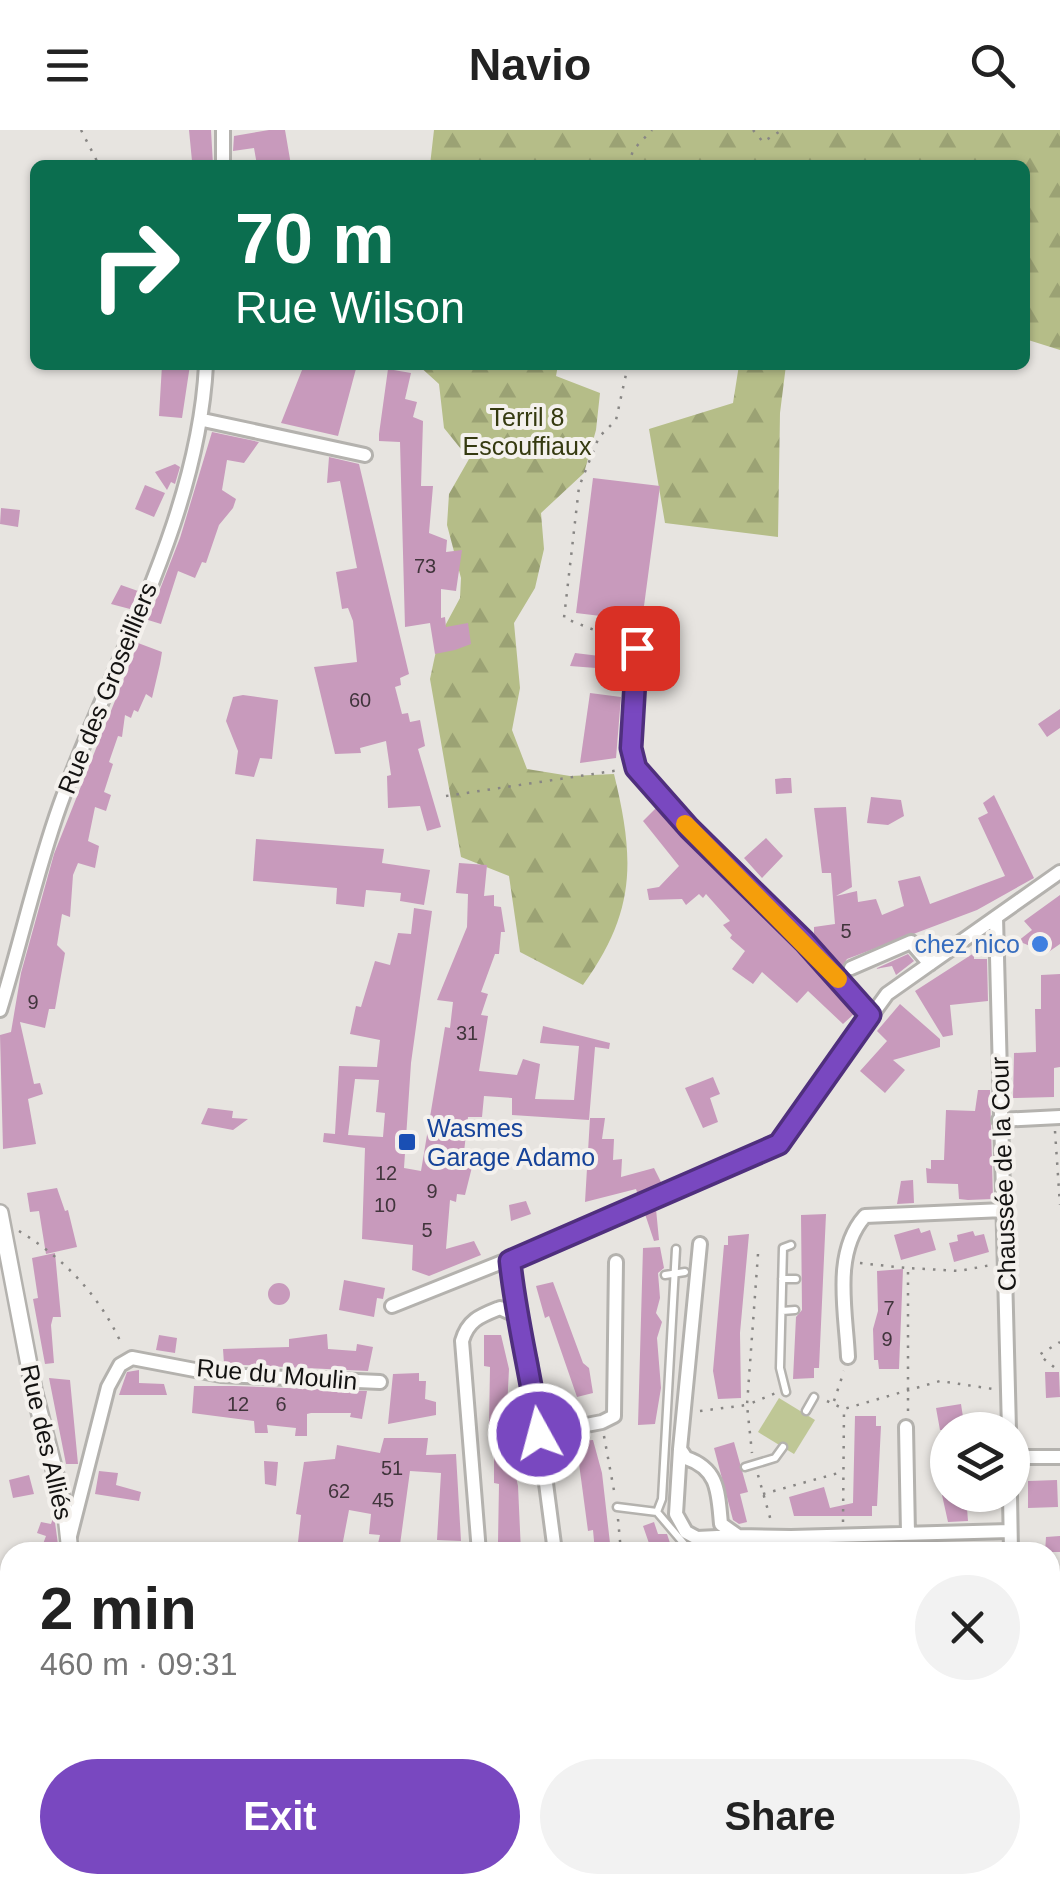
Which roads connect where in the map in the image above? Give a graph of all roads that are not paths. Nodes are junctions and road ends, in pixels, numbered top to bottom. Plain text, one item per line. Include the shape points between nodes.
1 (223, 130) edge
2 (223, 160) edge
3 (206, 370) edge
4 (203, 420) junction
5 (365, 455) dead end
6 (637, 648) road end
7 (1060, 872) edge
8 (996, 917) junction
9 (930, 964) junction
10 (851, 968) dead end
11 (0, 1010) edge
12 (870, 1015) junction
13 (999, 1120) junction
14 (1058, 1123) edge
15 (1004, 1210) junction
16 (0, 1213) edge
17 (700, 1244) dead end
18 (792, 1245) dead end
19 (676, 1249) dead end
20 (510, 1261) junction
21 (616, 1262) dead end
22 (685, 1272) dead end
23 (669, 1274) junction
24 (782, 1279) junction
25 (796, 1279) dead end
26 (392, 1306) dead end
27 (795, 1310) dead end
28 (782, 1311) junction
29 (515, 1315) junction
30 (686, 1329) dead end
31 (668, 1332) junction
32 (848, 1357) road end
33 (380, 1382) dead end
34 (786, 1392) dead end
35 (814, 1397) dead end
36 (806, 1411) dead end
37 (1009, 1412) edge
38 (906, 1427) road end
39 (539, 1434) junction
40 (783, 1447) dead end
41 (680, 1449) junction
42 (1060, 1457) edge
43 (1030, 1458) edge
44 (744, 1466) dead end
45 (617, 1506) road end
46 (658, 1512) junction
47 (1010, 1512) edge
48 (1010, 1531) junction
49 (908, 1534) junction
50 (738, 1536) junction
51 (791, 1537) junction
52 (69, 1542) edge
53 (71, 1542) edge
54 (479, 1542) edge
55 (554, 1542) edge
56 (683, 1542) edge
57 (698, 1542) edge
58 (714, 1542) edge
59 (791, 1542) edge
60 (1011, 1542) edge

1 - 2 street
3 - 4 street, Rue des Groseilliers
4 - 5 street
4 - 11 street, Rue des Groseilliers via 181,506 59,807
6 - 12 street via 631,748 636,768
7 - 8 street
8 - 9 street
8 - 13 street, Chaussée de la Cour
9 - 10 street via 911,942
9 - 12 street
12 - 20 street via 779,1144
13 - 14 street
13 - 15 street, Chaussée de la Cour
15 - 32 street via 865,1216 844,1262
15 - 37 street, Chaussée de la Cour
16 - 52 street, Rue des Alliés
17 - 41 street
18 - 24 lane via 783,1248
19 - 23 lane
20 - 26 street
20 - 29 street
21 - 39 street via 614,1416
22 - 23 lane
23 - 31 lane
24 - 25 lane
24 - 28 lane
27 - 28 lane
28 - 34 lane
29 - 39 street via 530,1361
29 - 54 street via 500,1308 481,1315 465,1328 462,1341
30 - 31 lane
31 - 46 lane
33 - 53 street, Rue du Moulin via 221,1374 147,1358 120,1364 108,1388
35 - 36 lane
38 - 49 street
39 - 55 street
40 - 44 lane via 775,1458
41 - 50 street via 706,1464 715,1478 721,1524
41 - 57 street via 676,1514
42 - 43 street
45 - 46 lane
46 - 56 lane
47 - 48 street
48 - 49 street
48 - 60 street
49 - 51 street
50 - 51 street
50 - 58 street
51 - 59 street

